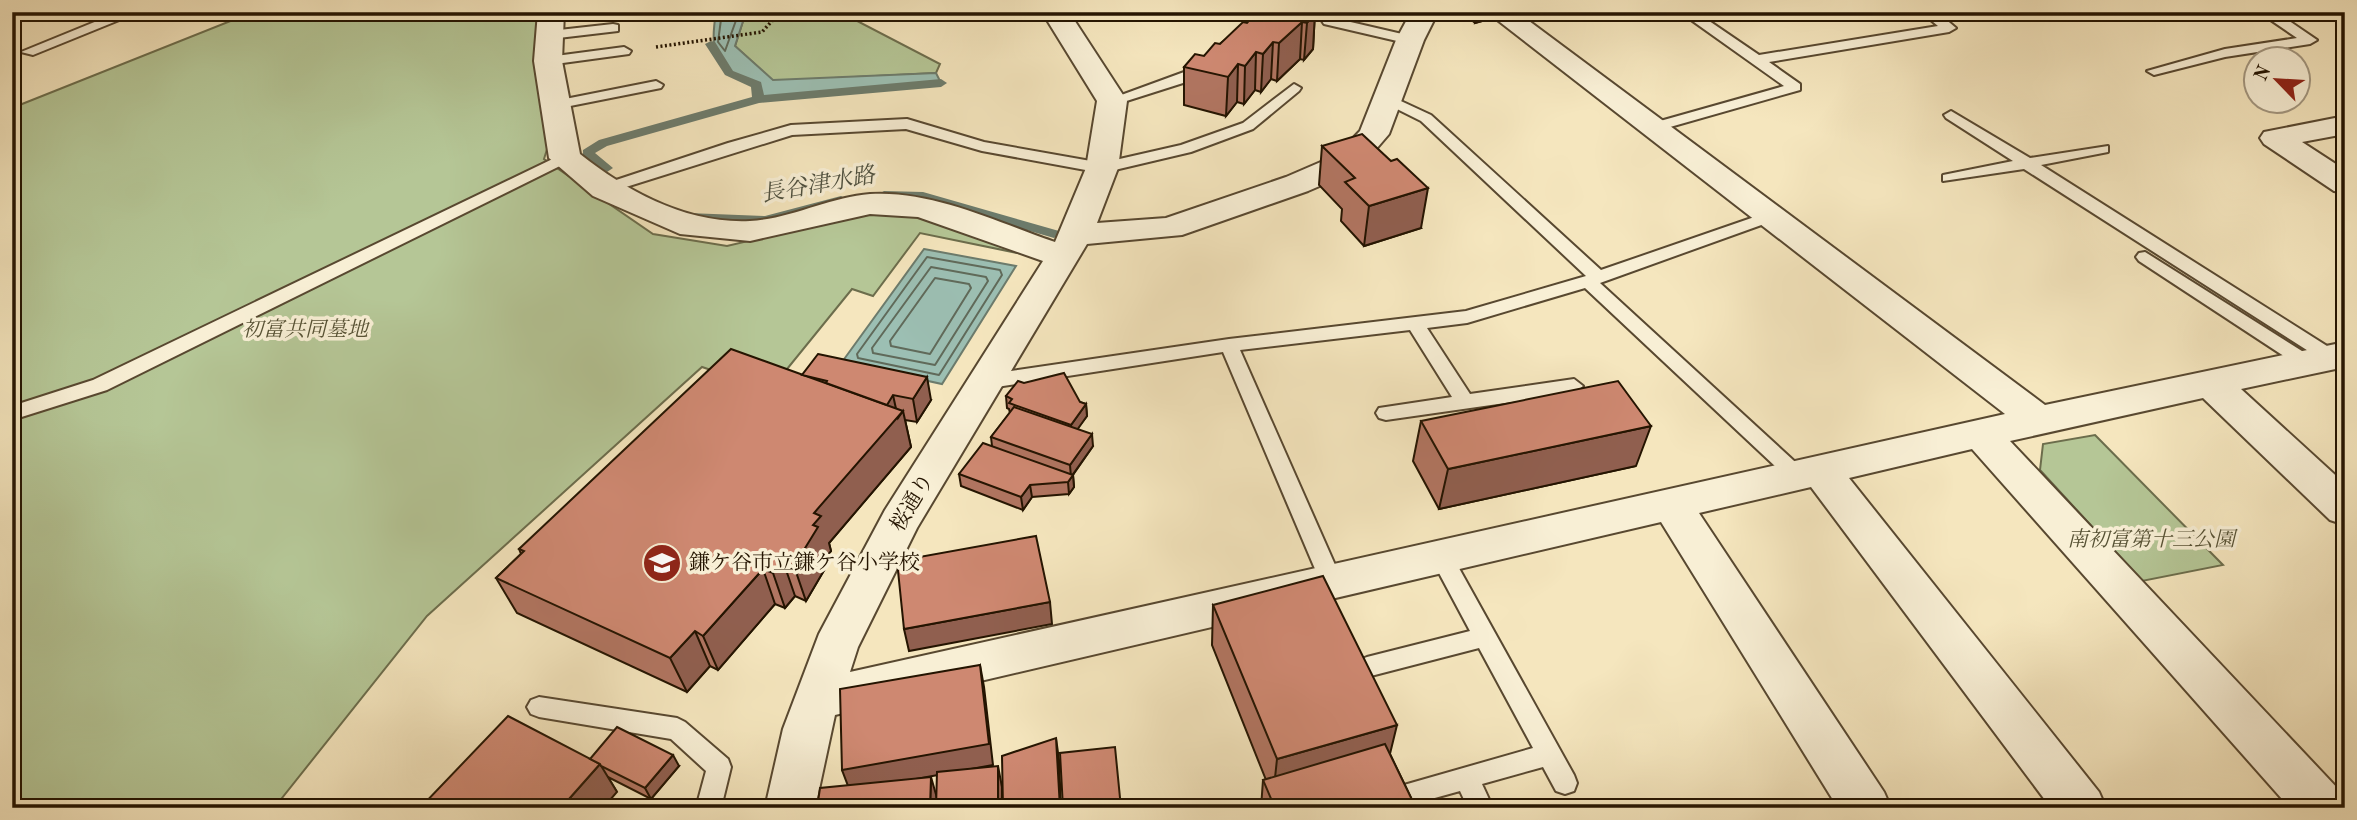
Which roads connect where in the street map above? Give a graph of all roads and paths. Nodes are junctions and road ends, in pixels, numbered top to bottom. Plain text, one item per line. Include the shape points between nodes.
1 (132, 12) edge
2 (780, 12) edge
3 (1055, 12) edge
4 (1425, 12) edge
5 (1500, 12) edge
6 (1687, 12) edge
7 (1928, 12) edge
8 (2266, 12) edge
9 (1329, 21) dead end
10 (612, 28) dead end
11 (550, 36) edge
12 (1410, 40) junction
13 (624, 51) joint
14 (28, 52) dead end
15 (1756, 60) junction
16 (1211, 63) edge
17 (2154, 71) dead end
18 (656, 86) dead end
19 (1294, 88) dead end
20 (1390, 100) junction
21 (1112, 101) junction
22 (555, 104) junction
23 (1951, 115) dead end
24 (2345, 125) edge
25 (1651, 128) junction
26 (2103, 149) dead end
27 (565, 158) junction
28 (2027, 164) junction
29 (1102, 168) junction
30 (1949, 178) dead end
31 (2345, 184) edge
32 (604, 189) junction
33 (1773, 216) junction
34 (1070, 246) junction
35 (2145, 257) dead end
36 (1593, 279) junction
37 (1415, 324) junction
38 (1229, 345) junction
39 (2327, 358) edge
40 (990, 380) junction
41 (2210, 383) junction
42 (1574, 386) dead end
43 (1465, 402) junction
44 (12, 413) edge
45 (1385, 413) dead end
46 (2039, 420) junction
47 (1981, 433) junction
48 (1809, 473) junction
49 (1671, 505) junction
50 (2345, 509) edge
51 (1441, 558) junction
52 (1332, 583) junction
53 (1485, 636) junction
54 (1367, 667) edge
55 (818, 699) junction
56 (539, 707) dead end
57 (1549, 754) junction
58 (1466, 777) junction
59 (1565, 783) dead end
60 (1413, 793) dead end
61 (708, 808) edge
62 (790, 808) edge
63 (1481, 808) edge
64 (1867, 808) edge
65 (2081, 808) edge
66 (2323, 808) edge

1 - 14 lane
2 - 13 path via 762,32
3 - 21 street
4 - 12 street
5 - 25 street
6 - 15 lane
7 - 15 lane via 1949,28
8 - 17 lane via 2310,40 2225,53
9 - 12 lane
10 - 11 lane
11 - 13 lane
11 - 22 street
12 - 20 street
15 - 25 lane via 1795,87
16 - 21 lane via 1200,73
18 - 22 lane
19 - 29 lane via 1248,126 1186,149
20 - 34 street via 1374,134 1348,162 1170,228
20 - 36 lane via 1426,118
21 - 29 street, 桜通り
22 - 27 street
23 - 28 lane
24 - 31 street via 2275,138
25 - 33 street
26 - 28 lane
27 - 32 street
27 - 44 lane via 100,385
28 - 30 lane
28 - 39 lane
29 - 32 lane via 982,146 907,124 791,130
29 - 34 street, 桜通り
32 - 34 street via 680,224 750,231 870,204 922,208
33 - 36 lane
33 - 46 street
34 - 40 street, 桜通り
35 - 39 lane
36 - 37 lane via 1467,317
36 - 48 lane
37 - 38 lane
37 - 43 lane
38 - 40 lane
38 - 52 lane
39 - 41 street
40 - 55 street, 桜通り via 900,522 835,647
41 - 46 street
41 - 50 street
42 - 43 lane
43 - 45 lane
46 - 47 street
47 - 48 street
47 - 66 street
48 - 49 street
48 - 65 street
49 - 51 street
49 - 64 street
51 - 52 street
51 - 53 lane
52 - 55 street
53 - 54 lane
53 - 57 lane
55 - 62 street, 桜通り
56 - 61 lane via 677,729 719,767
57 - 58 lane
57 - 59 lane
58 - 60 lane
58 - 63 lane

